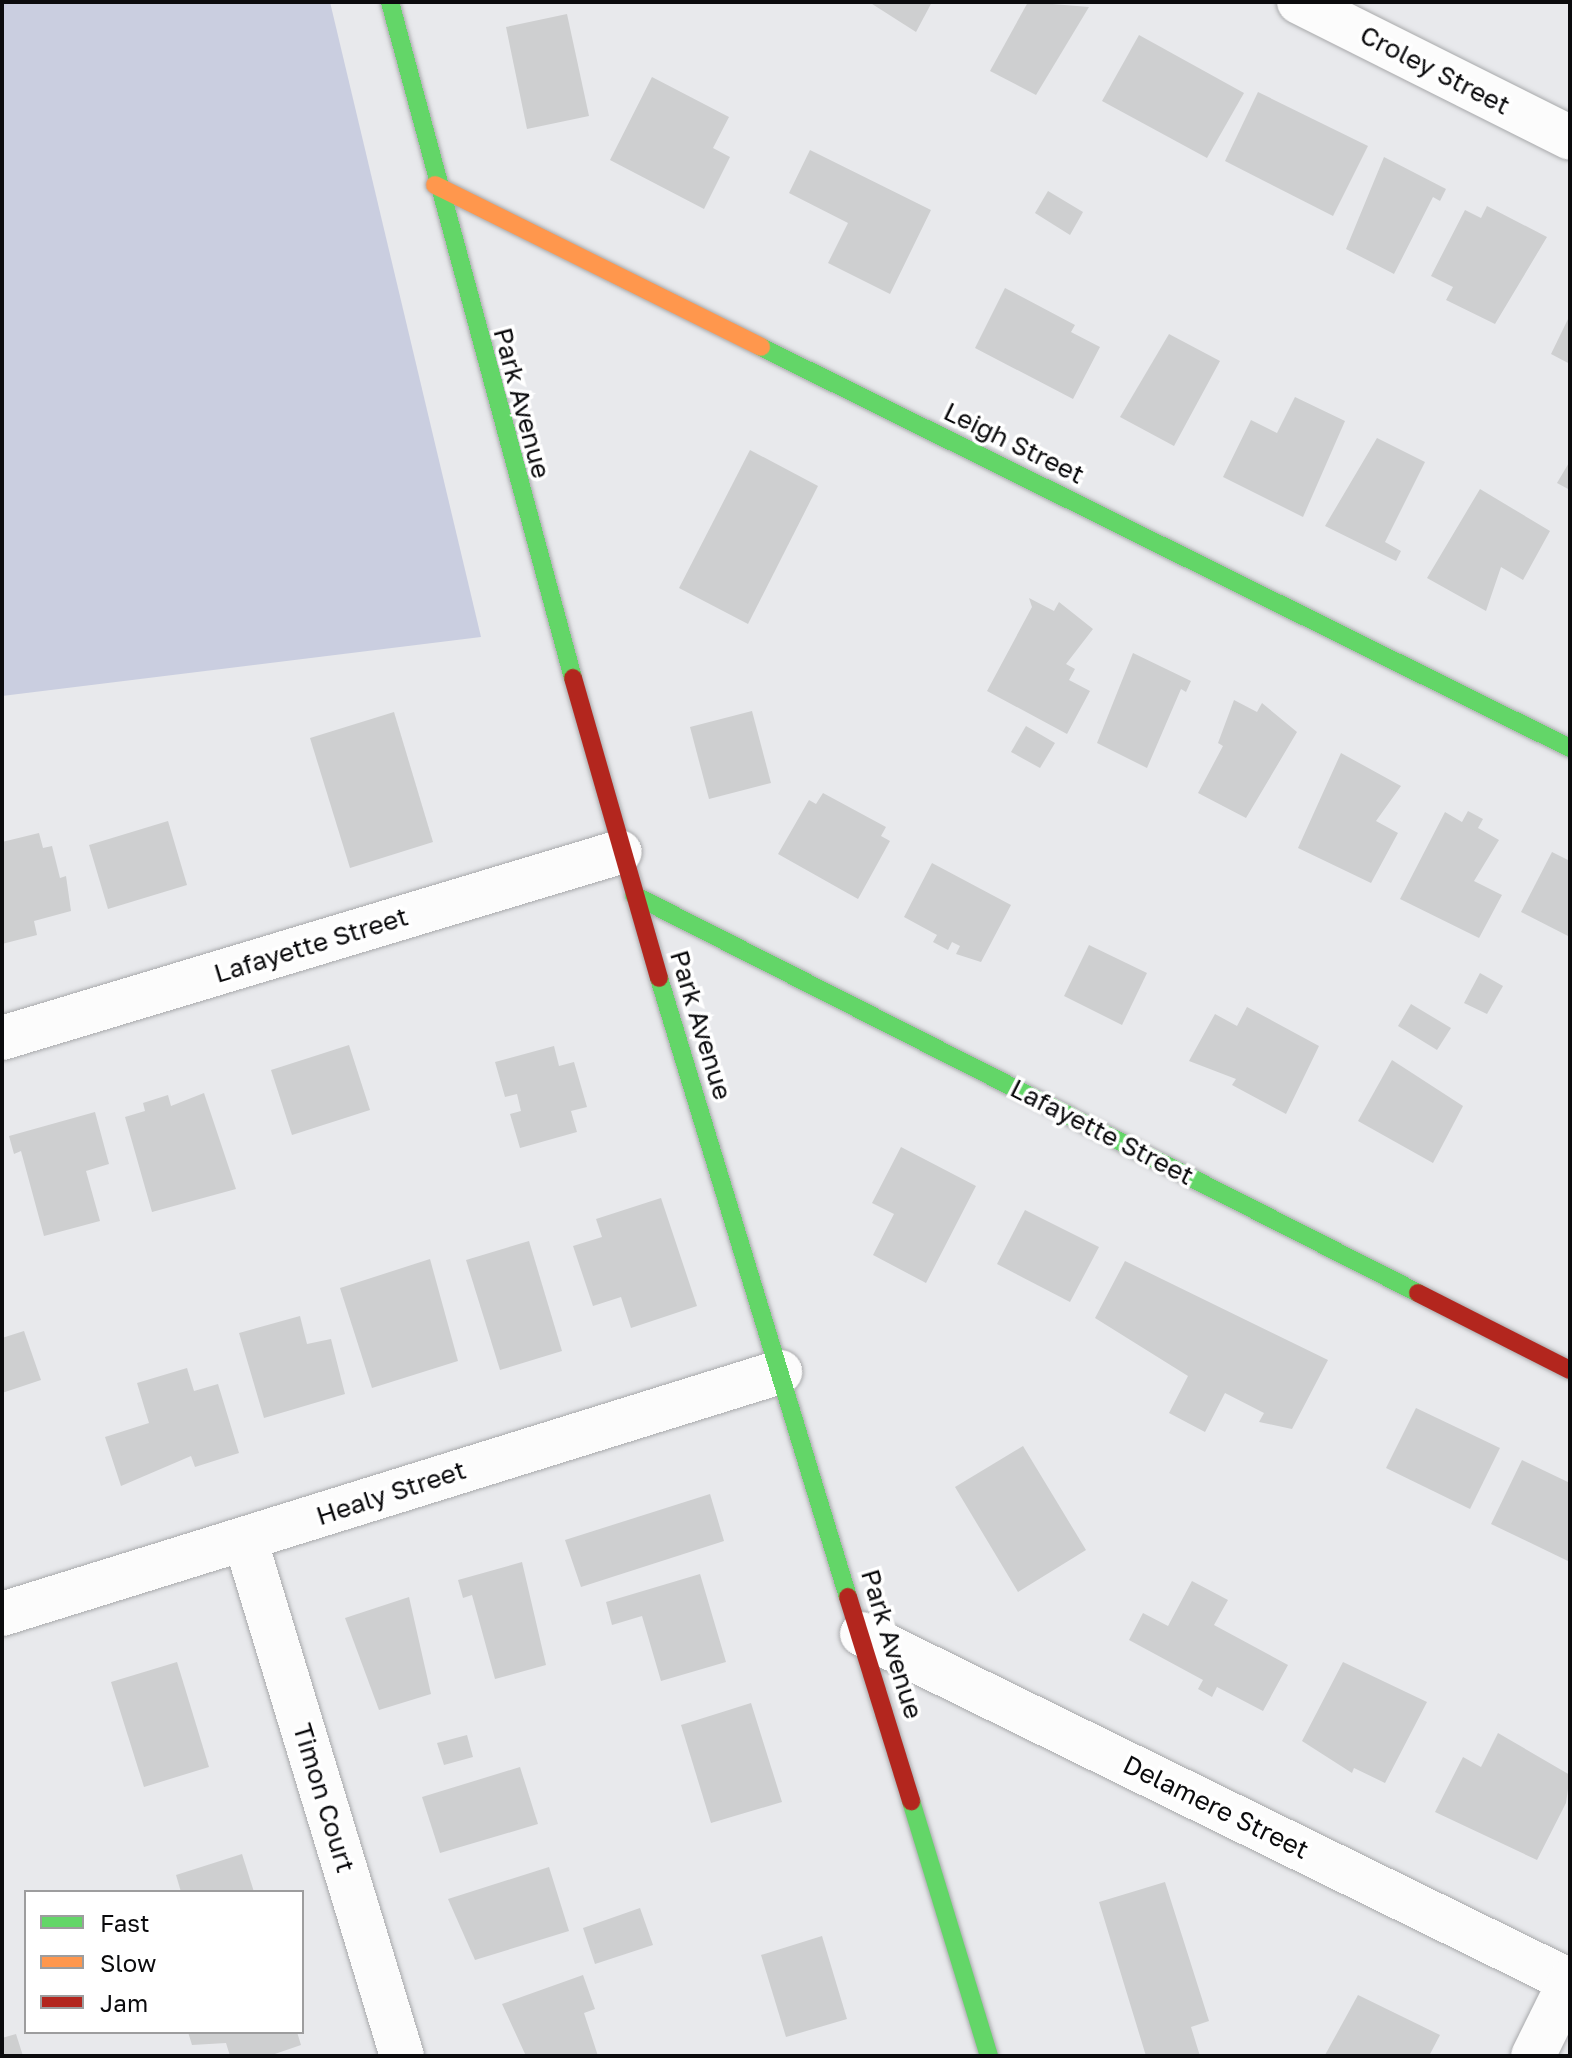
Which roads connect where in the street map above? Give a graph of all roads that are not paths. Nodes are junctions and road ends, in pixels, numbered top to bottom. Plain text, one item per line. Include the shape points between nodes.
1 (390, 2) edge
2 (1299, 2) edge
3 (1570, 138) edge
4 (435, 185) junction
5 (1570, 748) edge
6 (620, 852) junction
7 (634, 895) junction
8 (2, 1038) edge
9 (1570, 1370) edge
10 (780, 1372) junction
11 (245, 1539) junction
12 (2, 1614) edge
13 (862, 1634) junction
14 (1570, 1981) edge
15 (402, 2056) edge
16 (989, 2056) edge
17 (1533, 2056) edge

1 - 4 street, Park Avenue
2 - 3 street, Croley Street
4 - 5 street, Leigh Street
4 - 6 street, Park Avenue
6 - 7 street, Park Avenue
6 - 8 street, Lafayette Street
7 - 9 street, Lafayette Street
7 - 10 street, Park Avenue
10 - 11 street, Healy Street
10 - 13 street, Park Avenue
11 - 12 street, Healy Street
11 - 15 street, Timon Court
13 - 14 street, Delamere Street
13 - 16 street, Park Avenue
14 - 17 street

